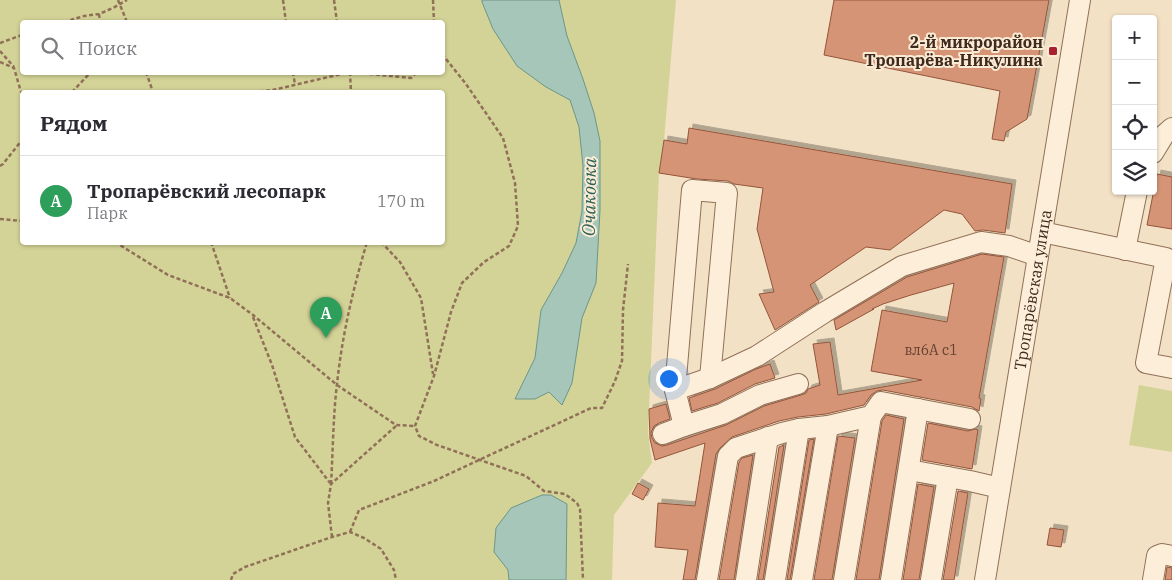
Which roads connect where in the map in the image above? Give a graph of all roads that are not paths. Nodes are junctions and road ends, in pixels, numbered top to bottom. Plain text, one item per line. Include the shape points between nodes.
1 (1080, 0) edge
2 (1172, 128) edge
3 (1155, 150) edge
4 (1136, 195) edge
5 (1042, 232) junction
6 (1125, 250) junction
7 (1038, 256) junction
8 (1172, 368) edge
9 (710, 378) junction
10 (798, 384) dead end
11 (675, 390) junction
12 (918, 409) junction
13 (871, 416) junction
14 (970, 419) dead end
15 (684, 426) junction
16 (828, 426) junction
17 (799, 429) junction
18 (663, 434) dead end
19 (768, 437) junction
20 (909, 470) junction
21 (948, 477) junction
22 (1000, 488) junction
23 (1172, 556) edge
24 (707, 580) edge
25 (746, 580) edge
26 (775, 580) edge
27 (802, 580) edge
28 (844, 580) edge
29 (891, 580) edge
30 (931, 580) edge
31 (985, 580) edge
32 (1153, 580) edge

1 - 5 street, Тропарёвская улица
2 - 3 street
4 - 6 street
5 - 6 street
5 - 7 street, Тропарёвская улица
6 - 8 street via 1166,258 1146,363
7 - 9 street via 1008,246 981,242 902,266 757,356
7 - 22 street, Тропарёвская улица
9 - 11 street
9 - 11 street via 727,193 692,190
10 - 15 street via 760,395 722,414
11 - 15 street
12 - 13 street via 881,402
12 - 14 street
12 - 20 street
13 - 16 street
13 - 28 street
15 - 18 street
16 - 17 street
16 - 27 street
17 - 19 street
17 - 26 street
19 - 24 street via 736,448 728,456
19 - 25 street
20 - 21 street
20 - 29 street
21 - 22 street
21 - 30 street
22 - 31 street, Тропарёвская улица
23 - 32 street via 1158,556

